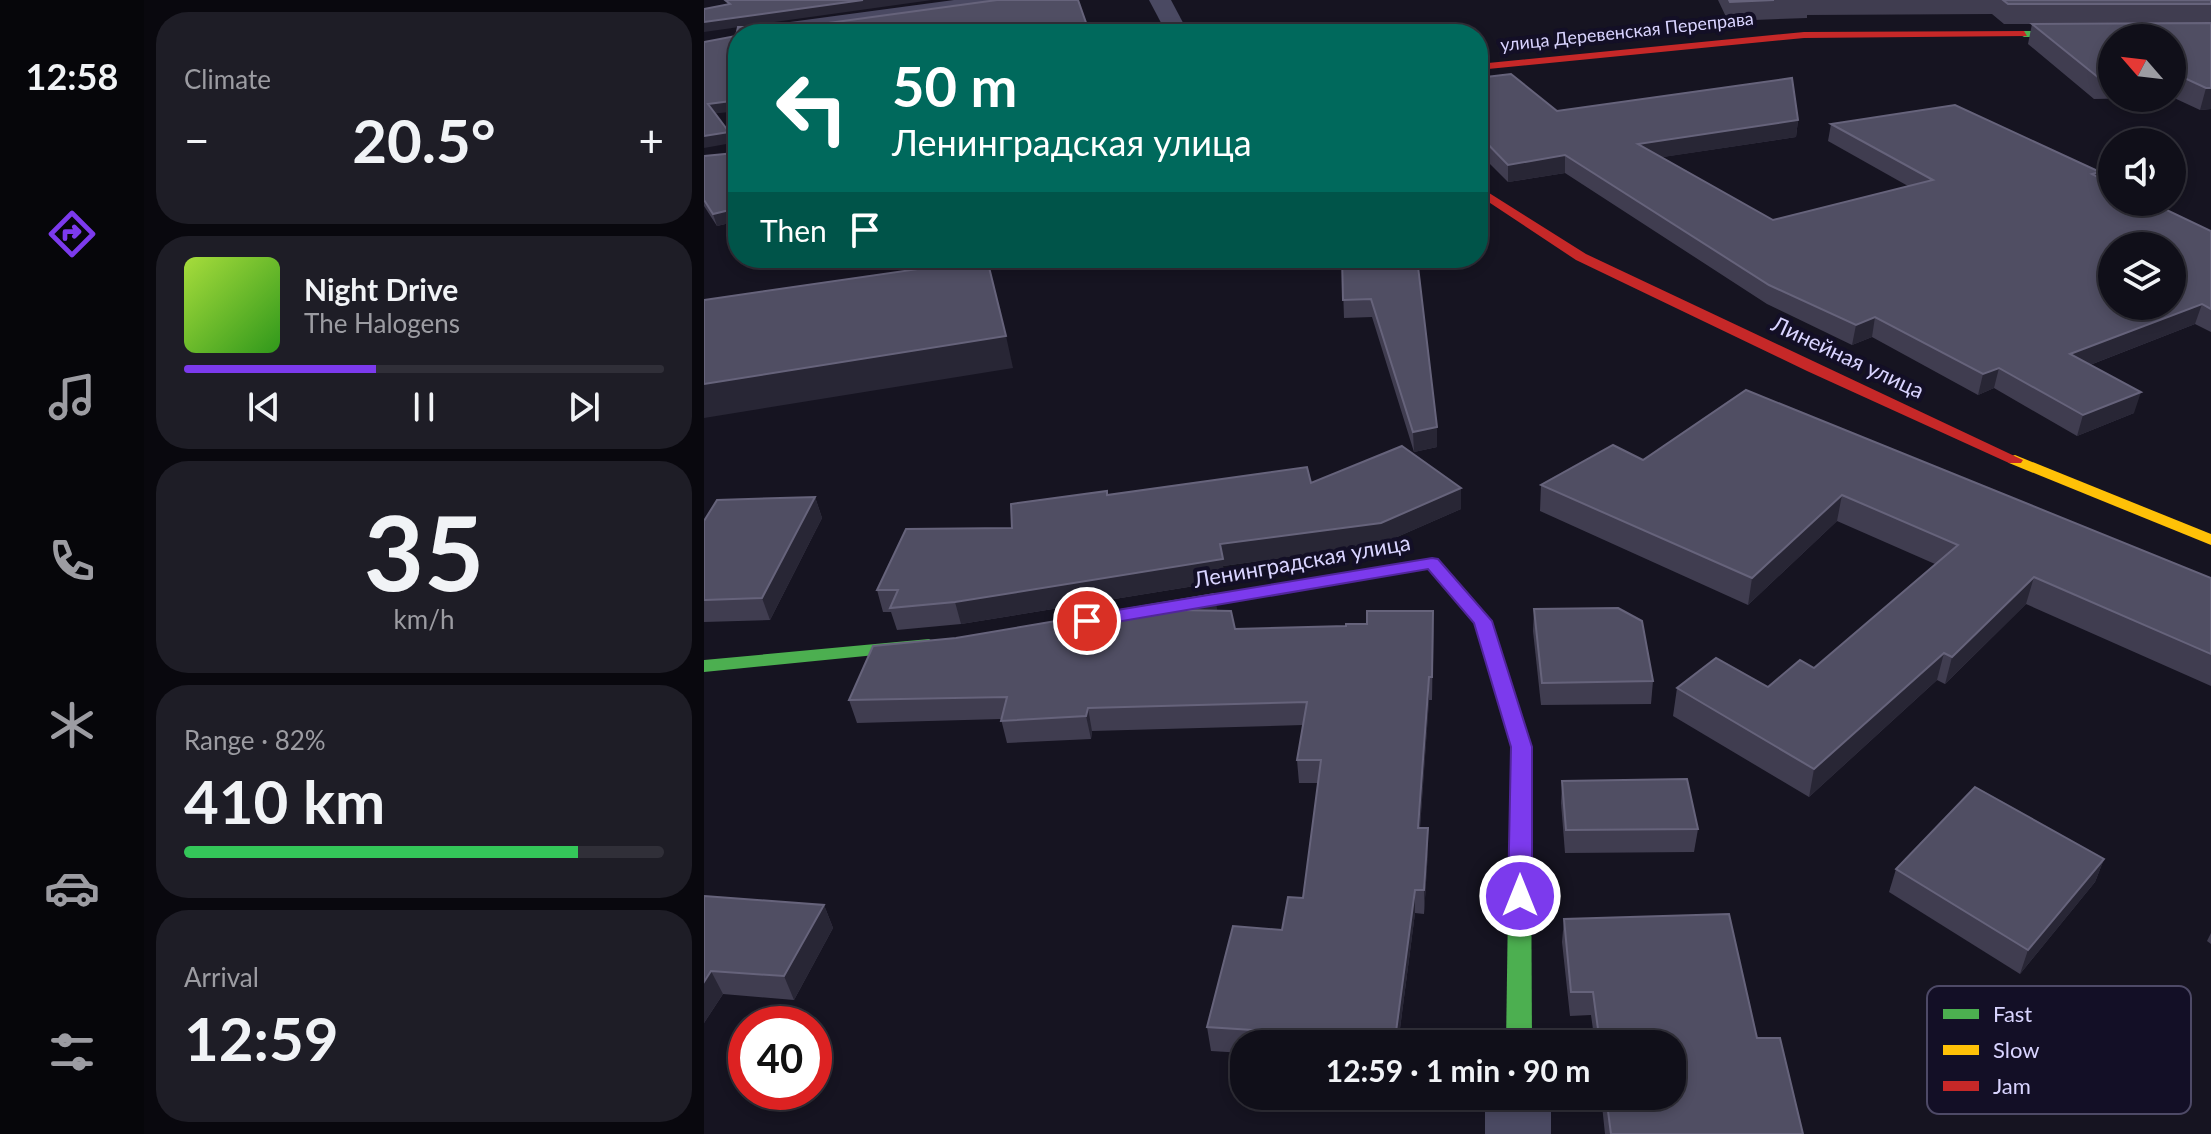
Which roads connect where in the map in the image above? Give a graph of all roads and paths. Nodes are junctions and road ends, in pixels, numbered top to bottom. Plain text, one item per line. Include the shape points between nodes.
1 (1001, 0) edge
2 (1160, 0) edge
3 (826, 24) edge
4 (1173, 24) edge
5 (2211, 33) edge
6 (1488, 66) edge
7 (1488, 197) edge
8 (2211, 540) edge
9 (1134, 613) edge
10 (946, 644) edge
11 (708, 671) edge
12 (1519, 1030) edge
13 (1518, 1110) edge
14 (1518, 1134) edge

1 - 3 street
2 - 4 street
5 - 6 street, улица Деревенская Переправа via 1804,35
7 - 8 street, Линейная улица via 1581,257 1799,362 2068,484
9 - 12 street, Ленинградская улица via 1432,563 1483,621 1521,747
10 - 11 street
13 - 14 street

